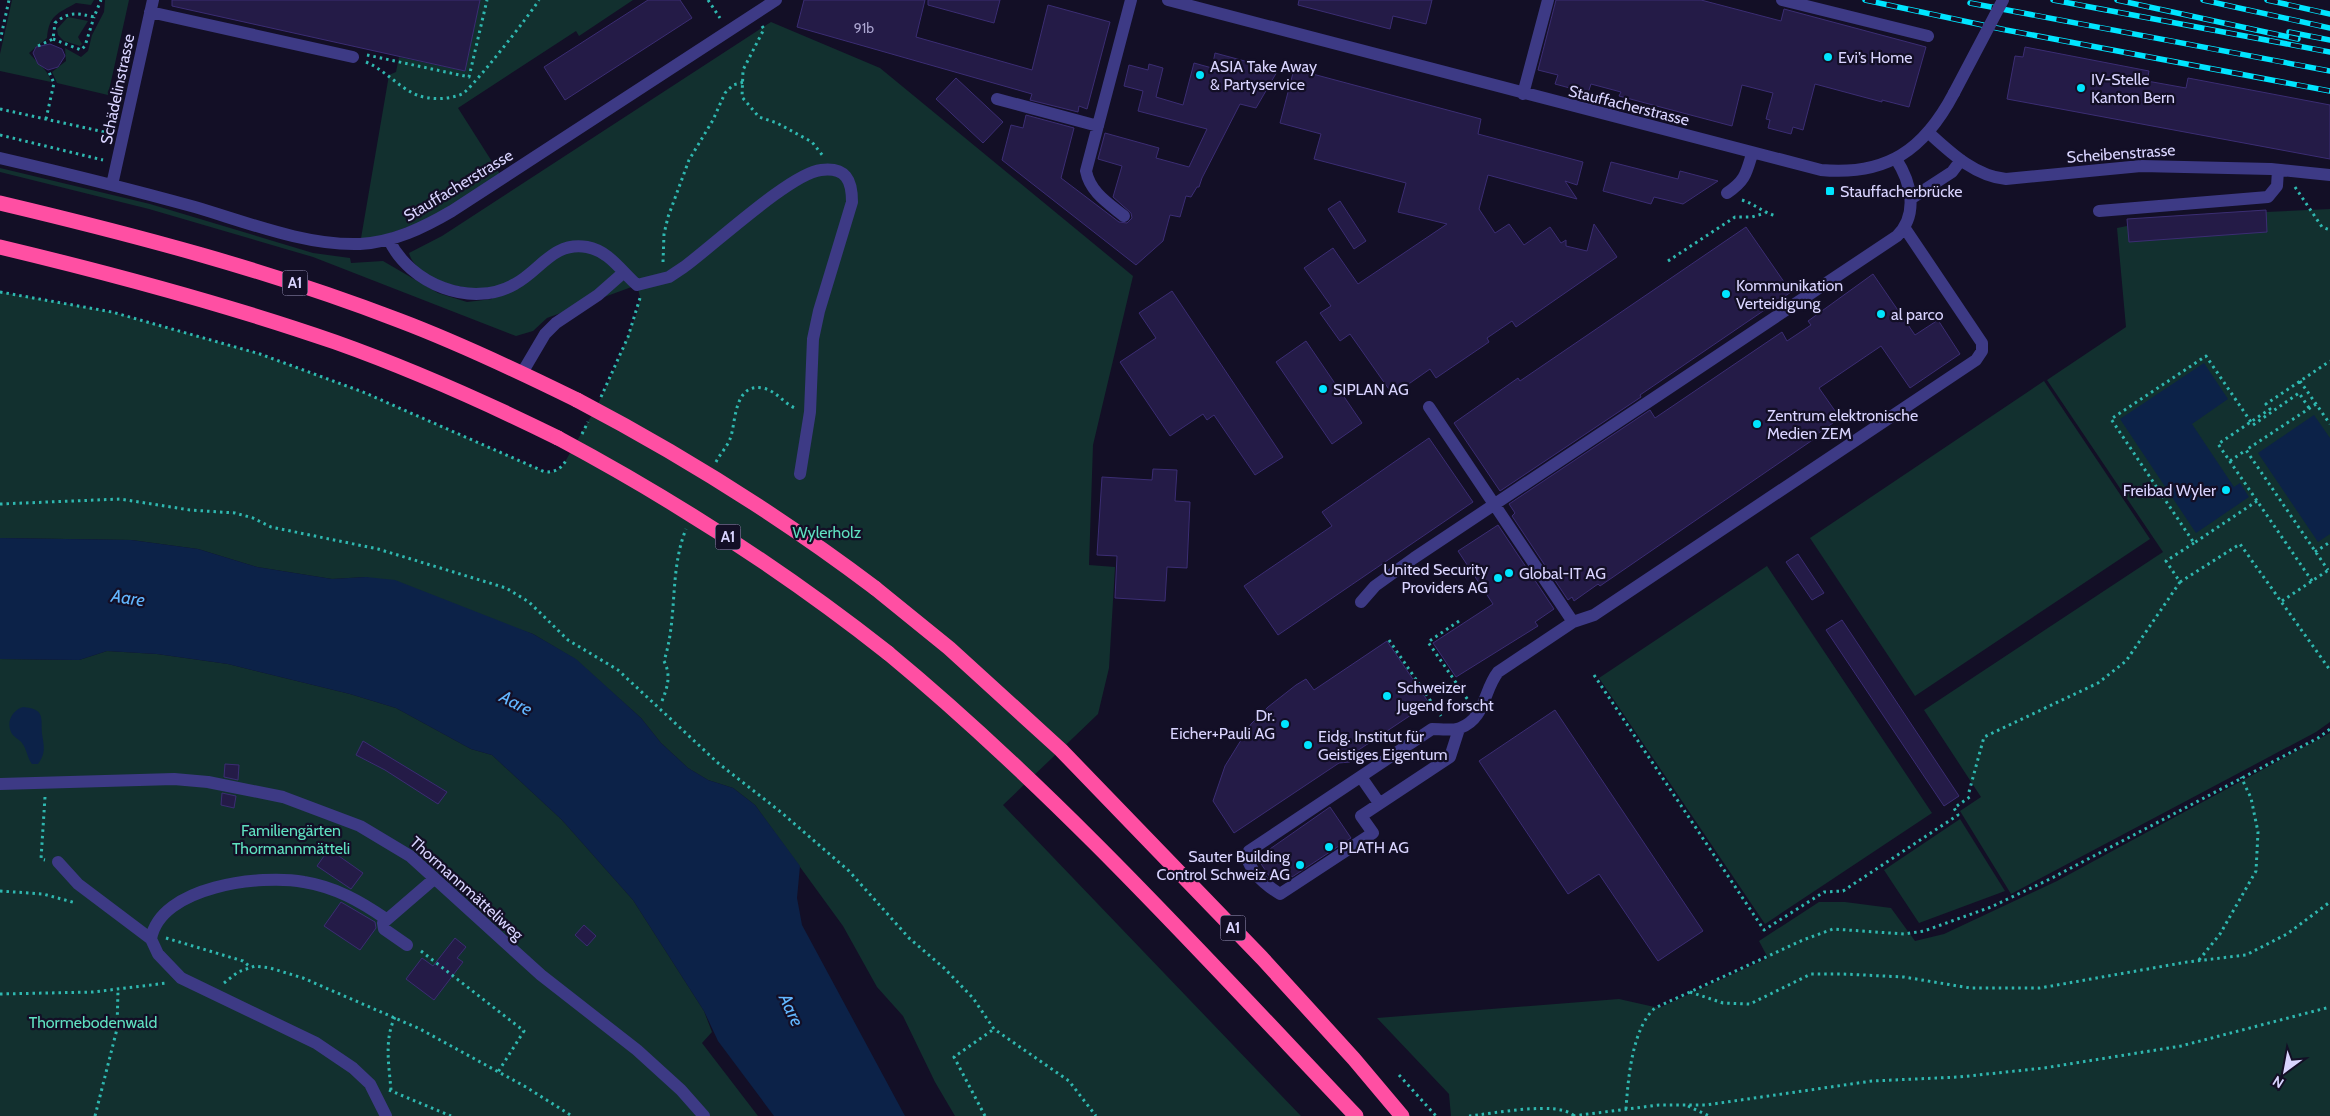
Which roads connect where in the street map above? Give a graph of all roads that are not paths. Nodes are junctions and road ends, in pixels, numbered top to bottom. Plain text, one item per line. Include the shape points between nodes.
1 (776, 0) edge
2 (1131, 0) edge
3 (1168, 0) edge
4 (1548, 0) edge
5 (1782, 0) edge
6 (2003, 0) edge
7 (151, 6) edge
8 (1928, 36) dead end
9 (352, 57) road end
10 (1523, 94) junction
11 (997, 99) dead end
12 (1098, 126) junction
13 (1929, 132) junction
14 (1752, 154) junction
15 (0, 158) edge
16 (1896, 159) junction
17 (1961, 160) junction
18 (2278, 170) junction
19 (2330, 175) edge
20 (112, 185) junction
21 (1727, 193) dead end
22 (1912, 198) junction
23 (0, 202) edge
24 (2099, 211) dead end
25 (1124, 216) dead end
26 (1904, 227) junction
27 (389, 240) junction
28 (0, 247) edge
29 (623, 273) junction
30 (522, 373) junction
31 (1429, 407) dead end
32 (800, 474) dead end
33 (1494, 505) junction
34 (1361, 602) dead end
35 (1573, 622) junction
36 (1455, 729) junction
37 (1361, 777) junction
38 (0, 784) edge
39 (1379, 803) junction
40 (58, 862) road end
41 (434, 879) junction
42 (386, 919) junction
43 (152, 936) junction
44 (407, 945) road end
45 (386, 1116) edge
46 (704, 1116) edge
47 (1356, 1116) edge
48 (1402, 1116) edge

1 - 27 street, Stauffacherstrasse via 452,212 409,234
2 - 12 street
3 - 10 street, Stauffacherstrasse
4 - 10 street
5 - 8 street
6 - 13 street, Stauffacherstrasse, bridge via 1954,93
7 - 9 street
7 - 20 street, Schädelinstrasse
10 - 14 street, Stauffacherstrasse
11 - 12 street
12 - 25 street via 1087,176 1097,194
13 - 16 street, Stauffacherstrasse
13 - 17 street, Scheibenstrasse
14 - 16 street, Stauffacherstrasse via 1833,171 1860,169
14 - 21 street via 1741,183
15 - 20 street, Stauffacherstrasse
16 - 22 street
17 - 18 street, Scheibenstrasse via 1987,175 2006,179 2140,166
17 - 22 street via 1952,172
18 - 19 street, Scheibenstrasse
18 - 24 street via 2277,186 2268,196
20 - 27 street, Stauffacherstrasse via 307,239 345,244
22 - 26 street
23 - 30 highway, A1 via 162,243 304,286 399,320
26 - 33 street via 1891,240
26 - 35 street via 1982,343 1982,351 1976,360 1594,615
27 - 29 street via 395,254 416,273 438,286 462,293 497,292 517,284 555,251 571,247 586,247 600,252
28 - 47 highway, A1, bridge via 166,289 336,343 436,382 558,438 682,508 809,593 922,681 1031,780
29 - 30 street via 551,328 534,349
29 - 32 street via 637,285 669,276 799,179 820,170 834,170 845,175 852,185 852,202 813,339 810,412
30 - 48 highway, A1, bridge via 706,471 836,559 950,648 1061,750 1262,958
31 - 33 street
33 - 34 street via 1375,586
33 - 35 street
35 - 36 street via 1498,672 1479,715
36 - 37 street via 1432,729
36 - 39 street via 1450,756
37 - 39 street
37 - 39 street via 1249,851 1248,863 1267,886 1280,894 1373,833 1360,816
38 - 41 street, Thormannmätteliweg via 174,779 218,783 283,797 360,826 386,840 410,856
40 - 43 street via 78,884
41 - 42 street
41 - 46 street, Thormannmätteliweg via 541,975 617,1032 671,1080
42 - 43 street via 347,894 303,882 252,880 212,888 180,902 162,916
42 - 44 street via 382,927
43 - 45 street via 158,954 181,978 316,1043 353,1068 370,1084

